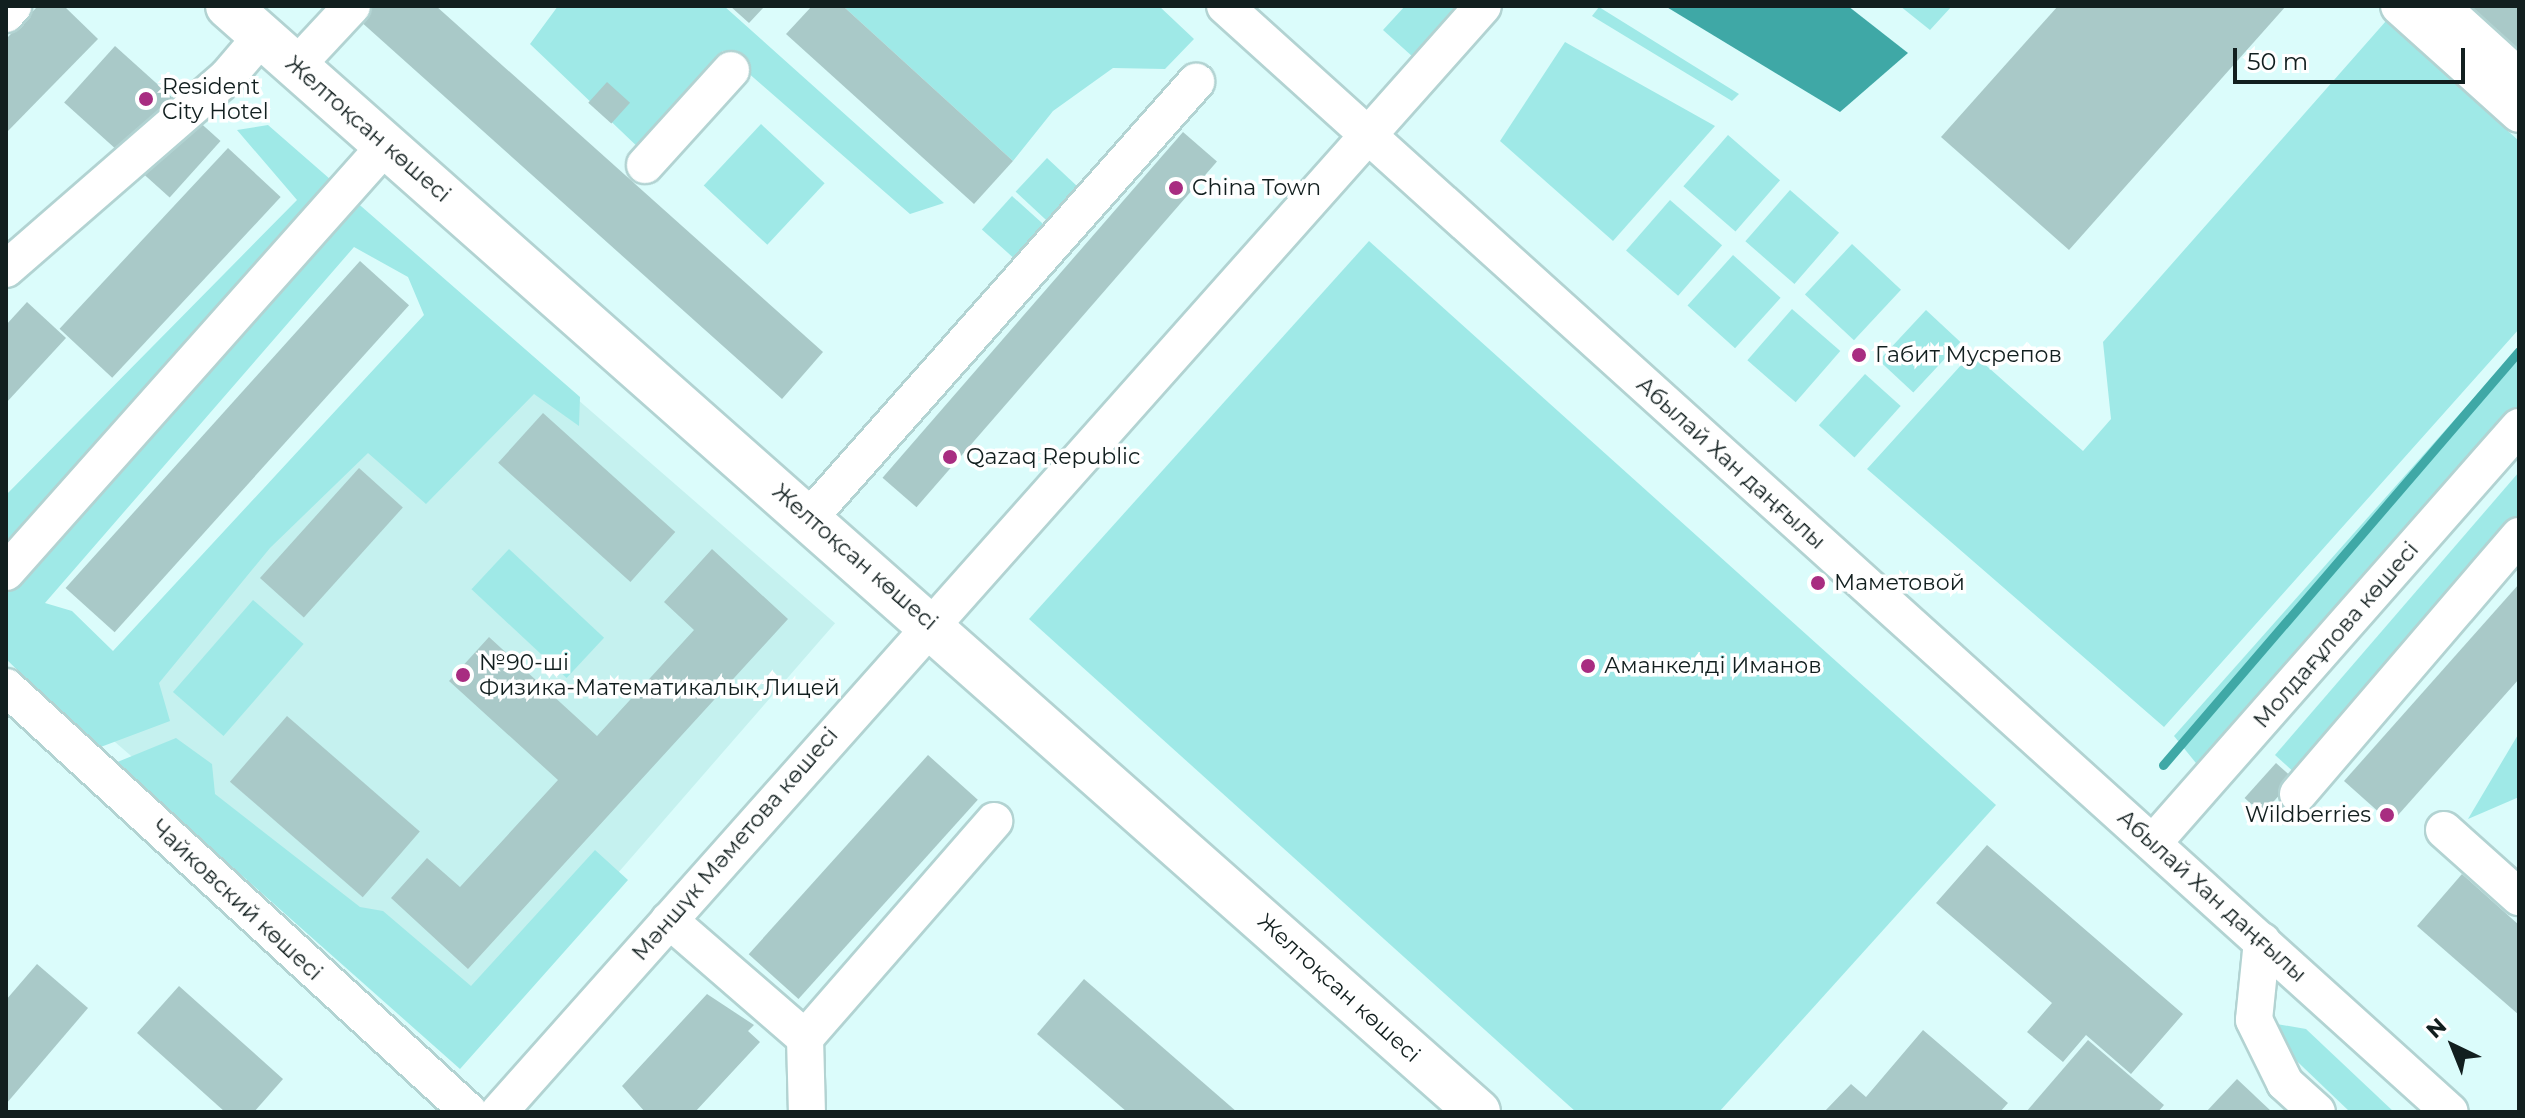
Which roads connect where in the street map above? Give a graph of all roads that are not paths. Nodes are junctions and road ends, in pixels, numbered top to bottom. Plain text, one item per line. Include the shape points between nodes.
1 (13, 6) edge
2 (228, 6) edge
3 (352, 6) edge
4 (1225, 6) edge
5 (1483, 6) edge
6 (2399, 6) edge
7 (2441, 6) edge
8 (6, 14) edge
9 (262, 36) junction
10 (296, 66) junction
11 (731, 70) dead end
12 (2519, 77) edge
13 (1196, 82) dead end
14 (2519, 114) edge
15 (1370, 137) junction
16 (386, 145) junction
17 (645, 165) dead end
18 (6, 269) edge
19 (2519, 427) edge
20 (810, 517) junction
21 (2519, 536) edge
22 (6, 572) edge
23 (930, 622) junction
24 (6, 687) edge
25 (2298, 794) dead end
26 (994, 821) dead end
27 (2444, 830) dead end
28 (2153, 843) junction
29 (2519, 897) edge
30 (669, 920) junction
31 (2262, 941) junction
32 (805, 1038) junction
33 (469, 1112) edge
34 (499, 1112) edge
35 (807, 1112) edge
36 (1478, 1112) edge
37 (2317, 1112) edge
38 (2450, 1112) edge

1 - 8 street
2 - 9 main road, Желтоқсан көшесі
3 - 10 street
4 - 15 street, Абылай Хан даңғылы
5 - 15 street, Мәншүк Мәметова көшесі
6 - 14 street
7 - 12 street
9 - 10 main road, Желтоқсан көшесі
9 - 18 street via 227,77
10 - 16 main road, Желтоқсан көшесі
11 - 17 street
13 - 20 street
15 - 23 street, Мәншүк Мәметова көшесі
15 - 28 street, Абылай Хан даңғылы
16 - 20 main road, Желтоқсан көшесі
16 - 22 street
19 - 28 street, Молдағұлова көшесі
20 - 23 main road, Желтоқсан көшесі
21 - 25 street
23 - 30 street, Мәншүк Мәметова көшесі
23 - 36 main road, Желтоқсан көшесі
24 - 33 street, Чайковский көшесі
26 - 32 street
27 - 29 street
28 - 31 street, Абылай Хан даңғылы
30 - 32 street
30 - 34 street, Мәншүк Мәметова көшесі
31 - 37 street via 2254,1020 2285,1083
31 - 38 street, Абылай Хан даңғылы
32 - 35 street

